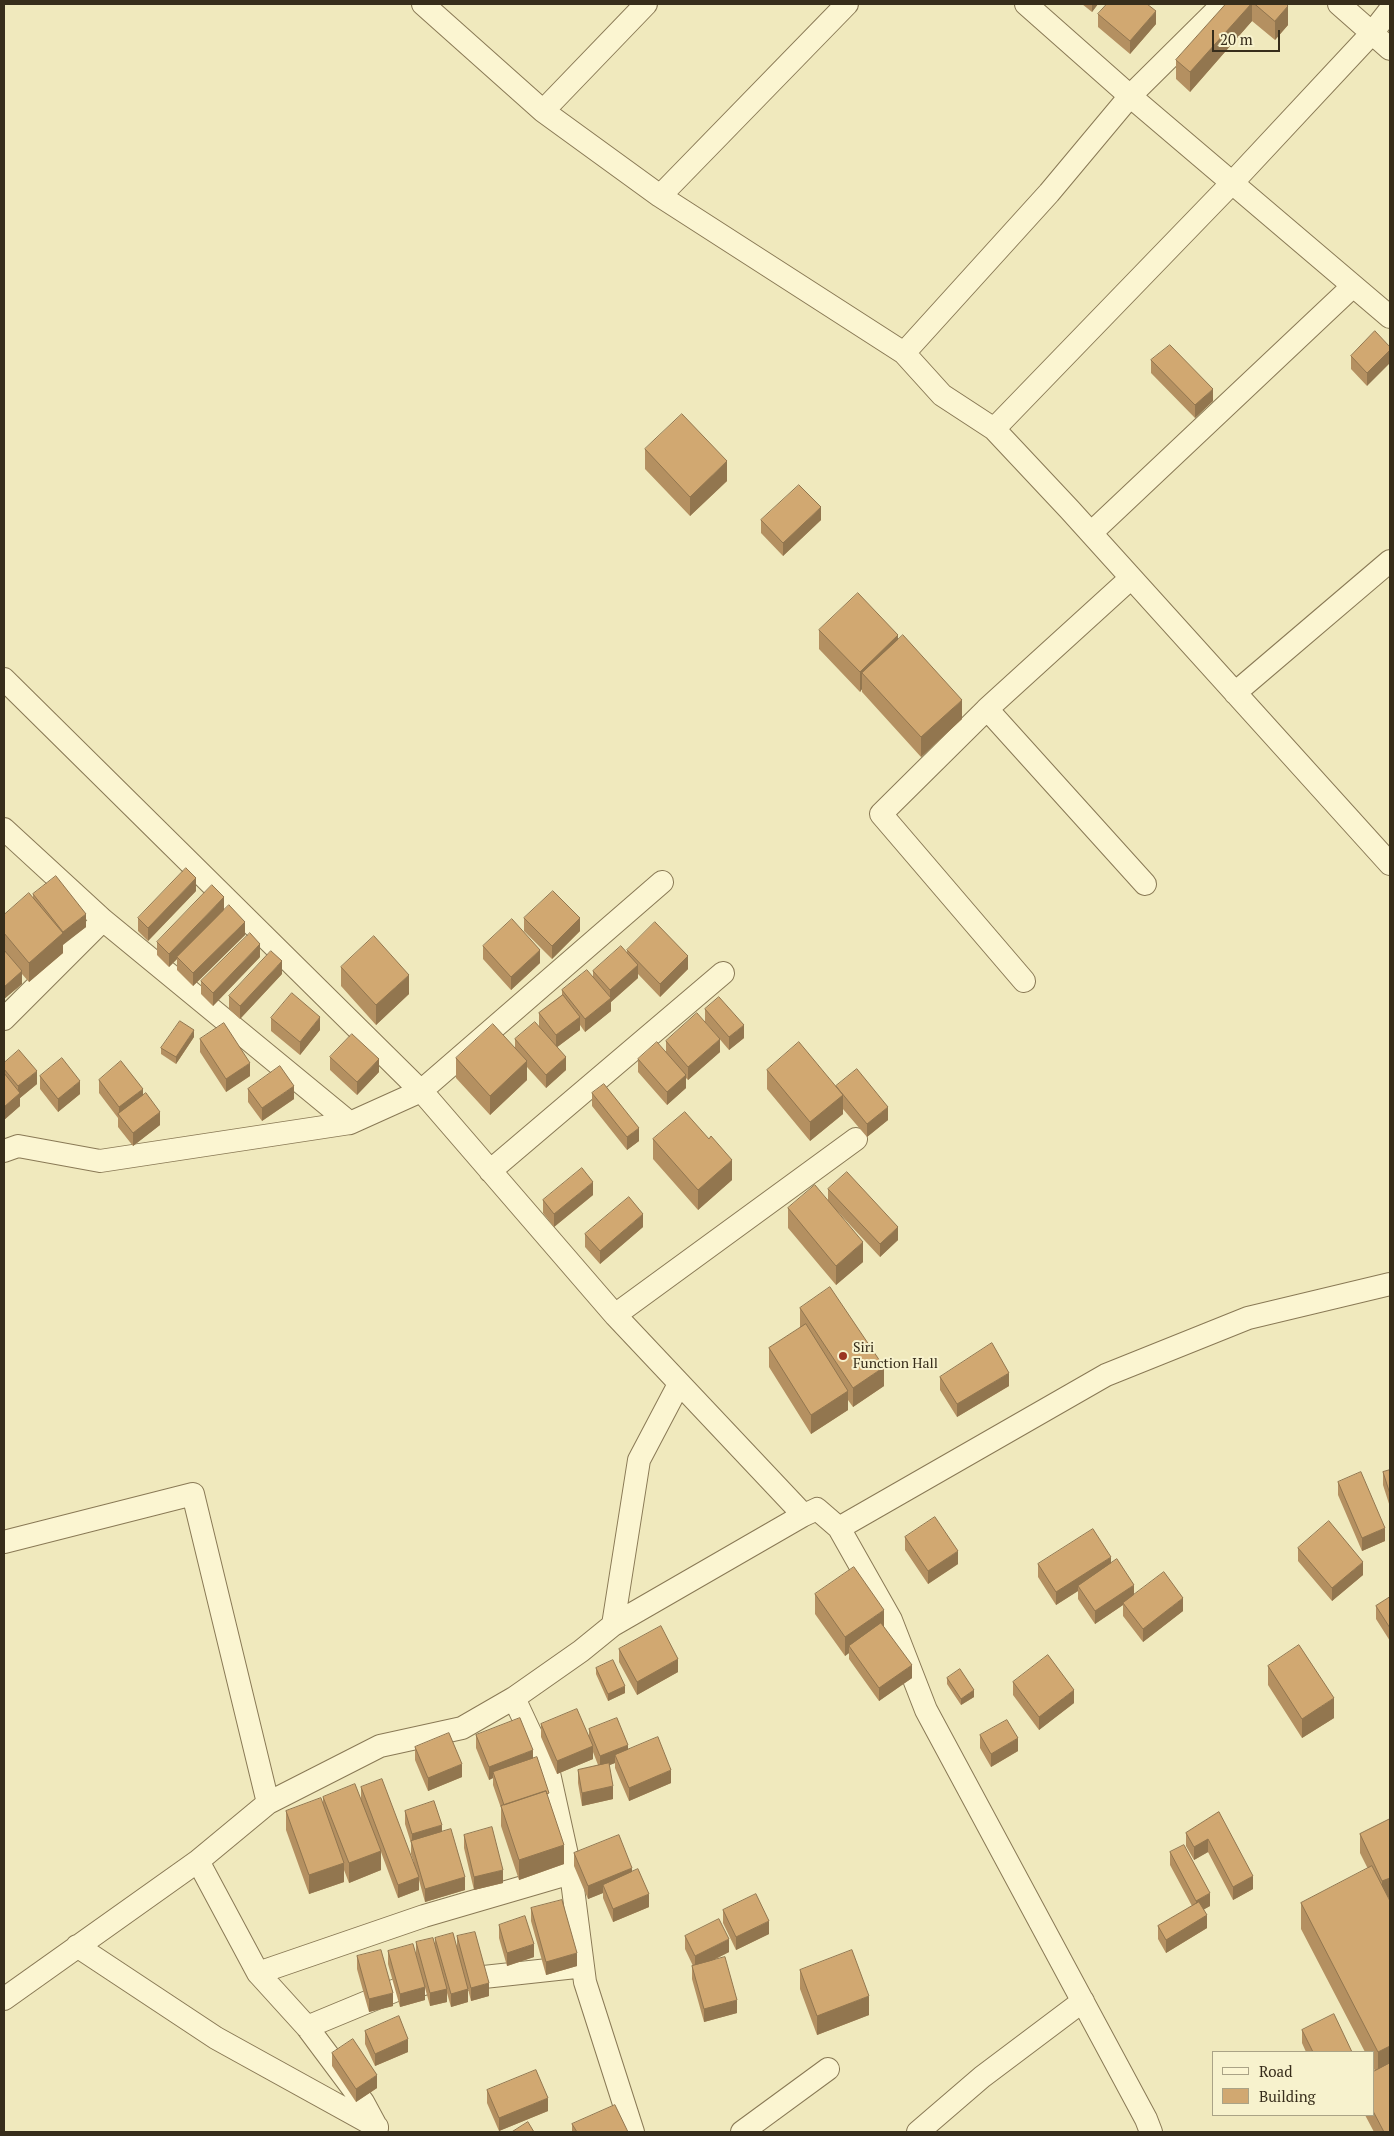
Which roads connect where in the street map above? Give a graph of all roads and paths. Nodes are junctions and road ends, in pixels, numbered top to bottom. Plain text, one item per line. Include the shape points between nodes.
1 (423, 4) edge
2 (646, 4) edge
3 (847, 4) edge
4 (1026, 4) edge
5 (1223, 4) edge
6 (1339, 4) edge
7 (1390, 10) edge
8 (1372, 33) junction
9 (1390, 49) edge
10 (1130, 96) junction
11 (543, 111) junction
12 (1232, 183) junction
13 (660, 196) junction
14 (1353, 286) junction
15 (1390, 318) edge
16 (904, 353) junction
17 (994, 429) junction
18 (1091, 533) junction
19 (1390, 561) edge
20 (1131, 578) junction
21 (4, 679) edge
22 (1235, 693) junction
23 (988, 709) junction
24 (4, 829) edge
25 (1390, 864) edge
26 (662, 882) dead end
27 (1145, 884) dead end
28 (103, 920) junction
29 (723, 973) dead end
30 (1024, 981) dead end
31 (4, 1019) edge
32 (421, 1091) junction
33 (350, 1123) junction
34 (856, 1139) dead end
35 (4, 1151) edge
36 (490, 1171) junction
37 (1390, 1284) edge
38 (615, 1315) junction
39 (679, 1384) junction
40 (802, 1516) junction
41 (839, 1528) junction
42 (4, 1542) edge
43 (614, 1625) junction
44 (514, 1698) junction
45 (268, 1803) junction
46 (198, 1860) junction
47 (571, 1873) junction
48 (77, 1946) junction
49 (582, 1966) junction
50 (258, 1973) junction
51 (4, 1999) edge
52 (1083, 2001) junction
53 (307, 2026) junction
54 (828, 2069) dead end
55 (378, 2130) edge
56 (634, 2132) edge
57 (742, 2132) edge
58 (918, 2132) edge
59 (1151, 2132) edge

1 - 11 street
2 - 11 street
3 - 13 street
4 - 10 street
5 - 10 street
6 - 8 street
7 - 8 street
8 - 9 street
8 - 12 street
10 - 12 street
10 - 16 street via 1043,201
11 - 13 street
12 - 14 street
12 - 17 street
13 - 16 street
14 - 15 street
14 - 18 street
16 - 17 street via 942,395
17 - 18 street
18 - 20 street
19 - 22 street
20 - 22 street
20 - 23 street
21 - 32 street
22 - 25 street
23 - 27 street
23 - 30 street via 881,814
24 - 28 street
26 - 32 street
28 - 31 street
28 - 33 street
29 - 36 street
32 - 33 street
32 - 36 street
33 - 35 street via 100,1161 18,1146
34 - 38 street
36 - 38 street
37 - 41 street via 1248,1318 1106,1375
38 - 39 street
39 - 40 street
39 - 43 street via 639,1460
40 - 41 street via 816,1509
40 - 43 street
41 - 52 street via 891,1620 926,1710
42 - 45 street via 193,1494
43 - 44 street
44 - 45 street via 462,1728 380,1746
44 - 47 street via 549,1773
45 - 46 street
46 - 48 street
46 - 50 street
47 - 49 street
47 - 50 street via 424,1916
48 - 51 street
48 - 55 street via 216,2038
49 - 53 street via 406,1986
49 - 56 street
50 - 53 street
52 - 58 street via 982,2077
52 - 59 street
53 - 55 street via 363,2102
54 - 57 street

